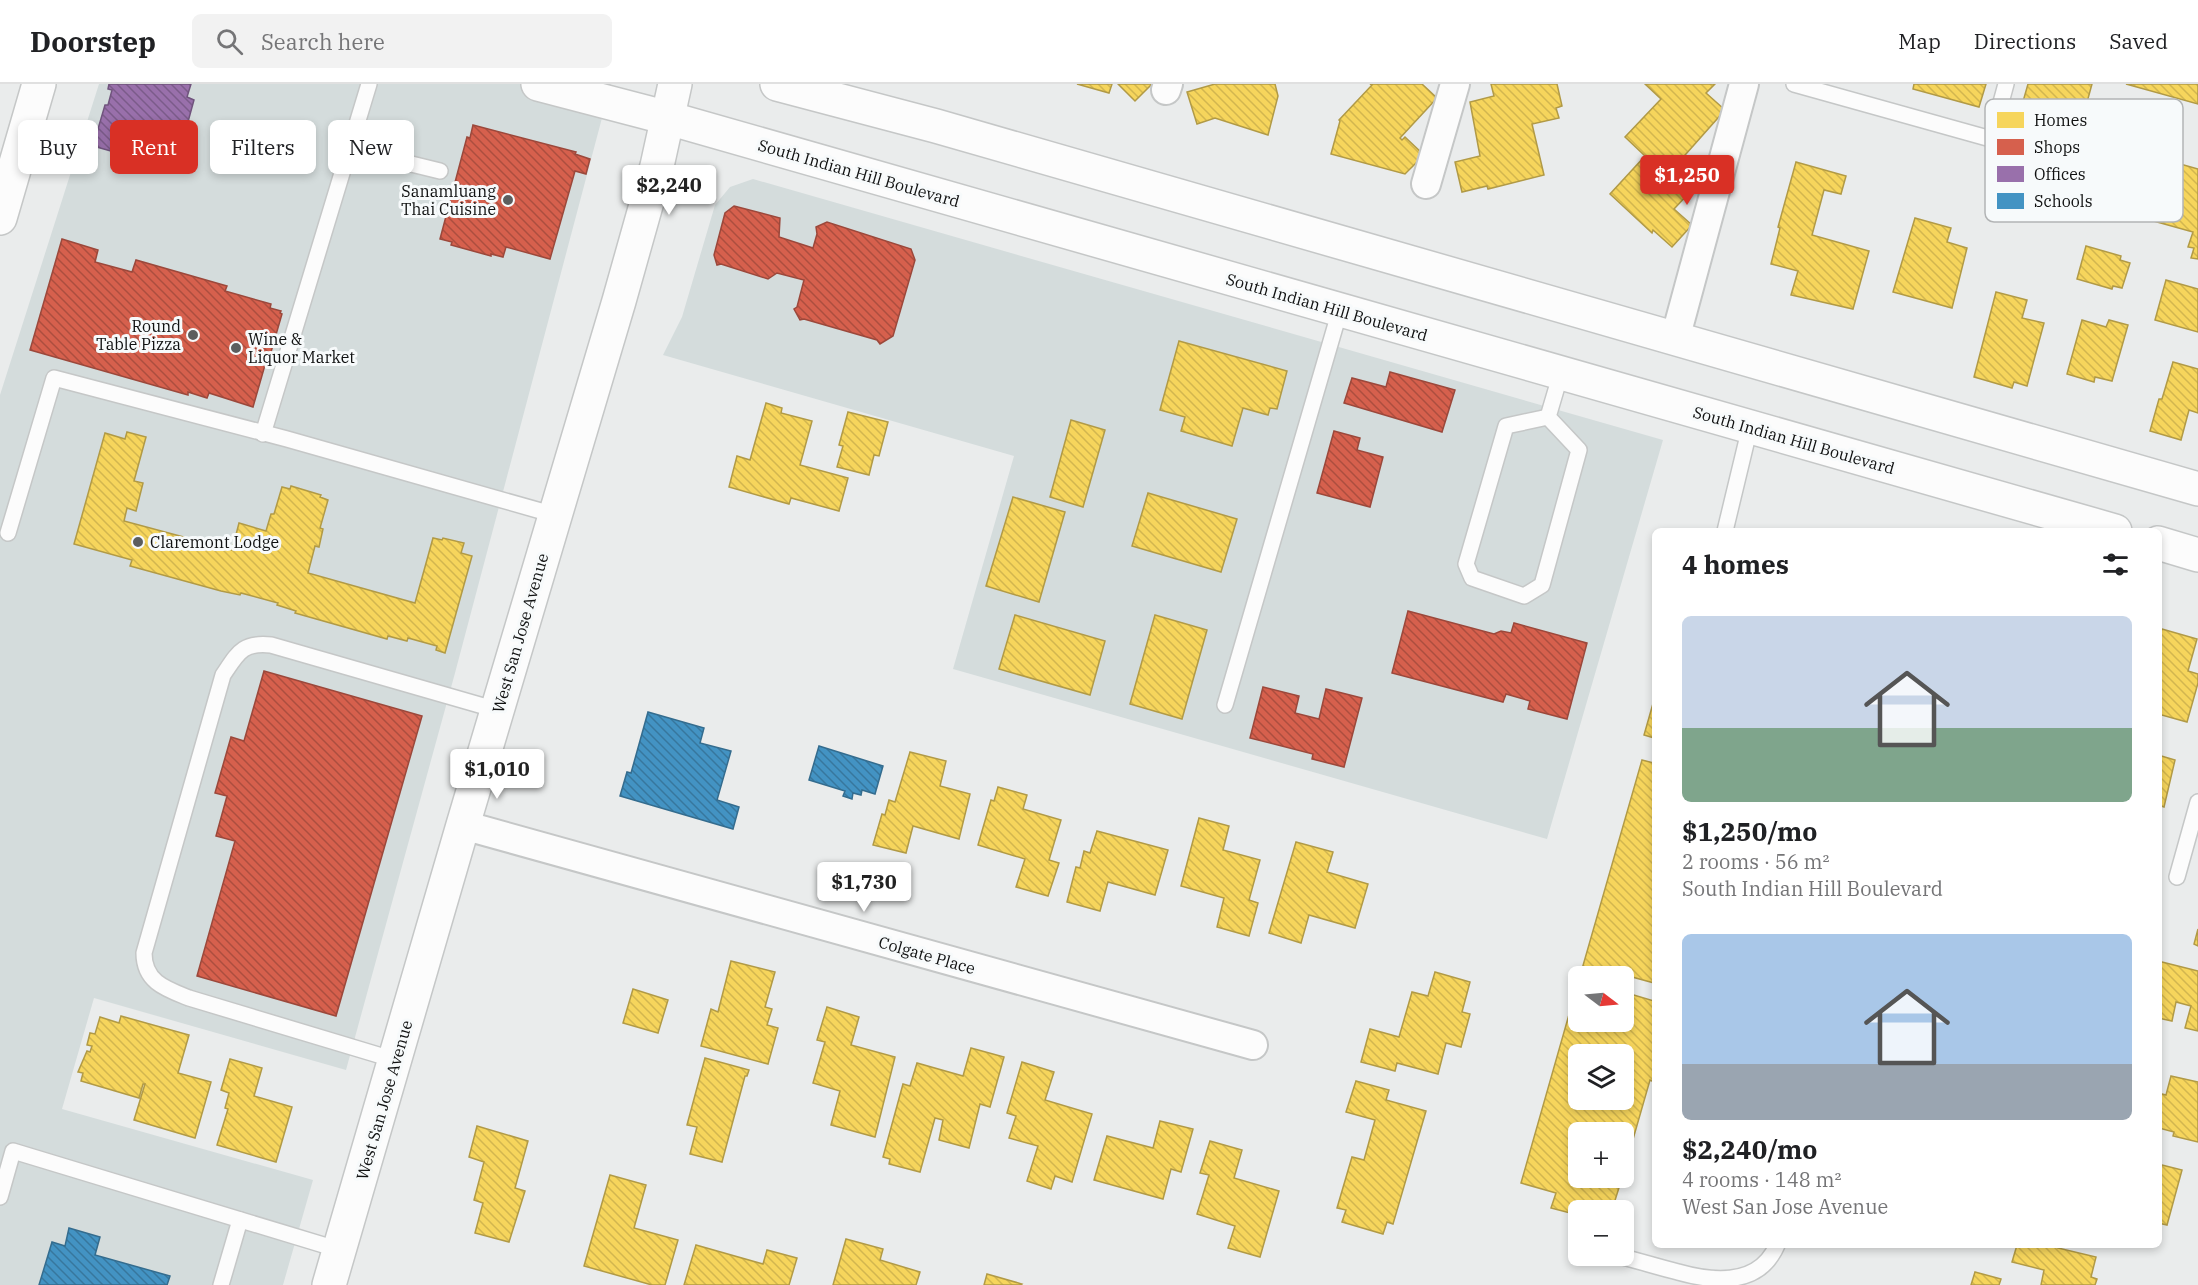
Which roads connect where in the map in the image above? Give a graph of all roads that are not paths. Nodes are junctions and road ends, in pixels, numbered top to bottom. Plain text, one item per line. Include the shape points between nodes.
1 (39, 84) edge
2 (369, 84) edge
3 (538, 84) edge
4 (675, 84) edge
5 (777, 84) edge
6 (1455, 84) edge
7 (1744, 84) edge
8 (1794, 84) edge
9 (2006, 84) edge
10 (2002, 99) edge
11 (668, 118) junction
12 (358, 120) edge
13 (1985, 137) edge
14 (414, 165) edge
15 (440, 171) dead end
16 (342, 174) edge
17 (1426, 184) dead end
18 (0, 218) edge
19 (1340, 310) junction
20 (1675, 339) junction
21 (1561, 373) junction
22 (1548, 417) junction
23 (1750, 427) junction
24 (263, 434) junction
25 (2198, 489) edge
26 (555, 515) junction
27 (1726, 528) edge
28 (2104, 528) edge
29 (8, 533) dead end
30 (2162, 544) edge
31 (2198, 555) edge
32 (1225, 705) dead end
33 (497, 710) junction
34 (2198, 802) edge
35 (463, 825) junction
36 (2177, 877) dead end
37 (1253, 1045) dead end
38 (395, 1060) junction
39 (0, 1197) edge
40 (240, 1220) junction
41 (1776, 1248) edge
42 (340, 1250) junction
43 (1634, 1260) edge
44 (221, 1285) edge
45 (330, 1285) edge

1 - 18 main road
2 - 12 lane
3 - 11 main road, South Indian Hill Boulevard
4 - 11 main road, West San Jose Avenue
5 - 20 main road via 936,126
6 - 17 street
7 - 20 street
8 - 13 lane
9 - 10 lane
11 - 19 main road, South Indian Hill Boulevard
11 - 26 main road, West San Jose Avenue via 619,302
14 - 15 lane
16 - 24 lane
19 - 21 main road, South Indian Hill Boulevard
19 - 32 lane
20 - 25 main road
21 - 22 lane
21 - 23 main road, South Indian Hill Boulevard
22 - 22 lane via 1506,426 1467,564 1472,578 1524,596 1542,585 1579,450
23 - 27 lane
23 - 28 main road, South Indian Hill Boulevard
24 - 26 lane
24 - 29 lane via 54,378
26 - 33 main road, West San Jose Avenue
30 - 31 main road
33 - 35 main road, West San Jose Avenue
33 - 38 lane via 256,643 241,650 224,675 144,953 144,965 163,987 189,998
34 - 36 lane
35 - 37 street, Colgate Place
35 - 38 main road, West San Jose Avenue
38 - 42 main road, West San Jose Avenue
39 - 40 lane via 13,1151
40 - 42 lane
40 - 44 lane
41 - 43 lane via 1761,1271 1730,1283
42 - 45 main road, West San Jose Avenue

